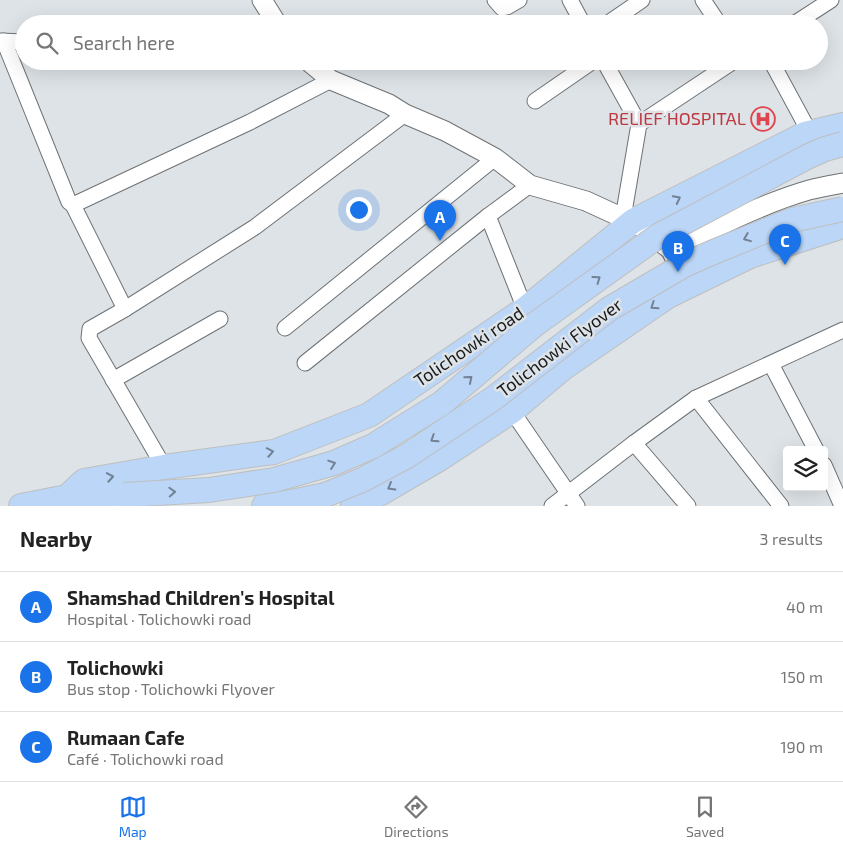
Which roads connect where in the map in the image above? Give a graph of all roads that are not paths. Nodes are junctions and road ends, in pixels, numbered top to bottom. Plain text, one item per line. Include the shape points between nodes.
1 (262, 0) edge
2 (495, 0) edge
3 (519, 0) edge
4 (570, 0) edge
5 (642, 0) edge
6 (703, 0) edge
7 (829, 0) edge
8 (272, 15) edge
9 (579, 15) edge
10 (620, 15) edge
11 (713, 15) edge
12 (807, 15) edge
13 (2, 41) edge
14 (15, 42) edge
15 (318, 70) edge
16 (580, 70) edge
17 (609, 70) edge
18 (720, 70) edge
19 (776, 70) edge
20 (330, 80) junction
21 (536, 101) dead end
22 (405, 114) junction
23 (639, 124) junction
24 (843, 125) edge
25 (805, 134) junction
26 (843, 144) edge
27 (495, 158) junction
28 (843, 183) edge
29 (530, 185) junction
30 (73, 205) junction
31 (843, 209) edge
32 (488, 216) junction
33 (628, 220) junction
34 (843, 226) edge
35 (670, 250) junction
36 (688, 286) junction
37 (125, 309) junction
38 (525, 309) junction
39 (220, 319) dead end
40 (286, 328) dead end
41 (843, 331) edge
42 (305, 363) dead end
43 (770, 364) junction
44 (113, 380) junction
45 (696, 398) junction
46 (512, 411) junction
47 (634, 443) junction
48 (814, 446) edge
49 (164, 467) junction
50 (832, 471) edge
51 (568, 494) junction
52 (67, 497) junction
53 (278, 505) edge
54 (21, 506) edge
55 (353, 506) edge
56 (552, 506) edge
57 (578, 506) edge
58 (688, 506) edge
59 (781, 506) edge
60 (842, 506) edge

1 - 8 street
2 - 3 street via 502,8
4 - 9 street
5 - 10 street
6 - 11 street
7 - 12 street
13 - 14 street
13 - 30 street
15 - 20 street
16 - 21 street
17 - 23 street
18 - 23 street
19 - 25 street via 804,122
20 - 22 street via 389,104
20 - 30 street via 250,122
22 - 27 street
22 - 37 street via 255,227
23 - 33 street
24 - 25 main road, Tolichowki road
33 -> 25 main road, Tolichowki road
52 -> 26 main road, Tolichowki Flyover, bridge via 209,490 274,480 334,463 373,446 442,403 534,325 658,236 809,156
27 - 29 street
27 - 40 street
28 - 35 street via 808,190 773,203
29 - 32 street
29 - 33 street via 586,201
30 - 37 street
31 -> 53 main road, Tolichowki Flyover, bridge via 792,220 679,268 608,309 494,398 407,456 362,480 325,494
32 - 38 street
32 - 42 street
33 - 35 street
33 - 38 main road, Tolichowki road
34 - 36 main road via 750,256
35 - 36 street
36 -> 46 main road via 668,296 563,368
37 - 44 street via 92,327 89,332 89,338
49 -> 38 main road, Tolichowki road via 274,452 369,415
39 - 44 street
41 - 43 street
43 - 45 street
43 - 48 street
44 - 49 street
45 - 47 street
45 - 59 street
46 - 51 street
46 -> 55 main road via 441,458
47 - 51 street
47 - 58 street
52 -> 49 main road, Tolichowki road via 84,481
50 - 60 street
51 - 56 street
51 - 57 street
52 - 54 main road, Tolichowki Flyover

